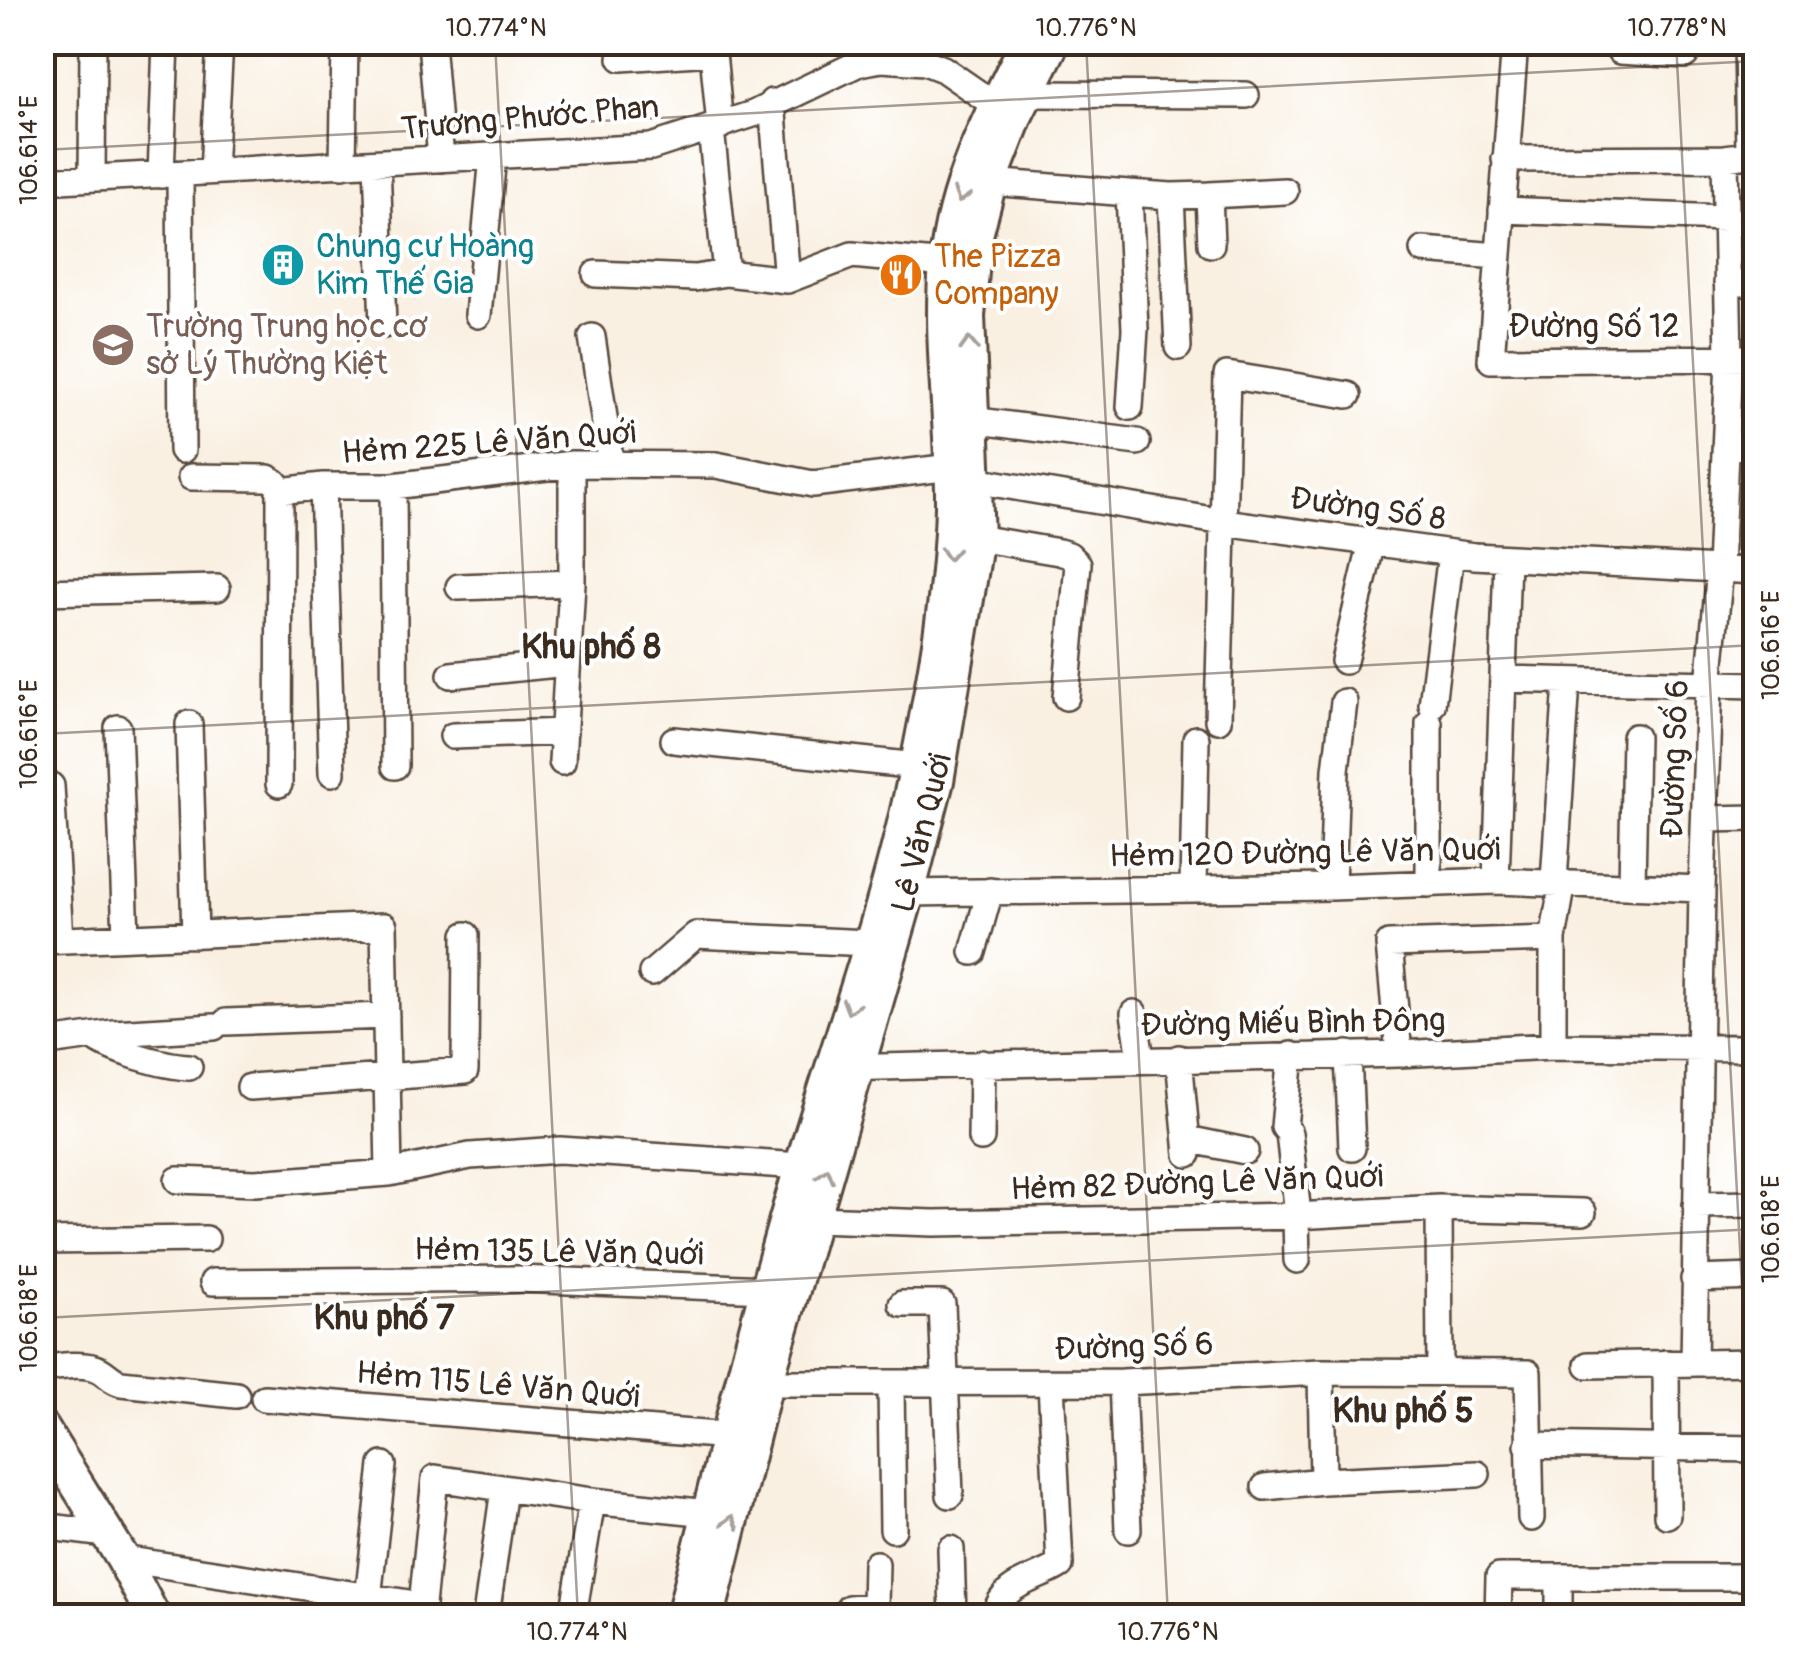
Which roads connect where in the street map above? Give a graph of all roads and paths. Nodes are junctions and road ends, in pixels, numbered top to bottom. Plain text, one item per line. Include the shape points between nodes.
1 (94, 42) edge
2 (166, 42) edge
3 (220, 42) edge
4 (346, 42) edge
5 (431, 42) edge
6 (1028, 42) edge
7 (1054, 42) edge
8 (1515, 42) edge
9 (1747, 42) edge
10 (712, 47) edge
11 (1619, 54) edge
12 (1685, 54) dead end
13 (621, 58) dead end
14 (1026, 94) junction
15 (1246, 95) dead end
16 (772, 102) junction
17 (994, 105) junction
18 (715, 127) junction
19 (1743, 155) edge
20 (492, 156) junction
21 (441, 158) junction
22 (1505, 160) junction
23 (376, 162) junction
24 (343, 165) junction
25 (213, 171) junction
26 (171, 174) junction
27 (92, 178) junction
28 (42, 181) edge
29 (990, 182) junction
30 (1285, 191) dead end
31 (1129, 194) junction
32 (1209, 194) junction
33 (1171, 196) junction
34 (1502, 210) junction
35 (1725, 218) junction
36 (1211, 244) dead end
37 (1423, 250) dead end
38 (1498, 256) junction
39 (946, 264) junction
40 (726, 273) junction
41 (596, 274) dead end
42 (787, 280) junction
43 (1727, 283) junction
44 (1756, 283) edge
45 (478, 316) dead end
46 (383, 325) dead end
47 (592, 337) dead end
48 (1178, 347) dead end
49 (1729, 358) junction
50 (1756, 358) edge
51 (1348, 395) dead end
52 (1130, 407) dead end
53 (972, 420) junction
54 (1137, 442) dead end
55 (1727, 445) junction
56 (1756, 447) edge
57 (182, 450) dead end
58 (572, 464) junction
59 (612, 464) junction
60 (963, 474) junction
61 (191, 477) dead end
62 (322, 486) junction
63 (393, 486) junction
64 (277, 487) junction
65 (1224, 522) junction
66 (977, 538) junction
67 (1372, 542) junction
68 (1451, 553) junction
69 (1507, 559) junction
70 (1720, 569) junction
71 (1756, 571) edge
72 (572, 583) junction
73 (216, 588) dead end
74 (459, 588) dead end
75 (42, 592) edge
76 (1344, 660) dead end
77 (567, 663) junction
78 (451, 675) dead end
79 (1504, 679) junction
80 (1567, 682) junction
81 (1710, 684) junction
82 (1756, 684) edge
83 (1066, 697) dead end
84 (1344, 702) dead end
85 (1218, 720) dead end
86 (188, 724) dead end
87 (118, 728) dead end
88 (564, 732) junction
89 (454, 736) dead end
90 (1634, 737) dead end
91 (1196, 739) dead end
92 (674, 740) dead end
93 (562, 762) dead end
94 (396, 766) dead end
95 (917, 766) junction
96 (332, 773) dead end
97 (42, 778) edge
98 (278, 784) dead end
99 (1756, 818) edge
100 (1706, 819) junction
101 (1496, 881) junction
102 (1559, 881) junction
103 (1429, 884) junction
104 (1632, 885) junction
105 (1332, 887) junction
106 (1193, 889) junction
107 (1702, 889) junction
108 (990, 890) junction
109 (908, 893) junction
110 (195, 935) junction
111 (466, 935) dead end
112 (126, 936) junction
113 (1553, 939) junction
114 (51, 941) edge
115 (869, 943) junction
116 (973, 952) dead end
117 (652, 973) dead end
118 (1134, 1013) dead end
119 (386, 1016) junction
120 (93, 1036) junction
121 (42, 1043) edge
122 (1553, 1046) junction
123 (1699, 1048) junction
124 (1756, 1048) edge
125 (1348, 1054) junction
126 (1399, 1054) junction
127 (1291, 1055) junction
128 (1178, 1058) junction
129 (1141, 1059) junction
130 (982, 1063) junction
131 (189, 1067) dead end
132 (844, 1068) junction
133 (388, 1077) junction
134 (250, 1087) dead end
135 (981, 1138) dead end
136 (1352, 1148) dead end
137 (1244, 1151) dead end
138 (801, 1166) junction
139 (389, 1172) junction
140 (178, 1180) dead end
141 (1696, 1204) junction
142 (1756, 1204) edge
143 (1439, 1208) junction
144 (1583, 1212) dead end
145 (1297, 1216) junction
146 (813, 1219) junction
147 (206, 1240) dead end
148 (42, 1241) edge
149 (1297, 1260) dead end
150 (1756, 1278) edge
151 (1694, 1279) junction
152 (213, 1282) dead end
153 (768, 1288) junction
154 (902, 1304) dead end
155 (1756, 1362) edge
156 (1666, 1363) junction
157 (1694, 1363) junction
158 (1588, 1365) dead end
159 (42, 1370) edge
160 (1320, 1372) junction
161 (1440, 1372) junction
162 (1122, 1382) junction
163 (754, 1383) junction
164 (1052, 1383) junction
165 (946, 1384) junction
166 (891, 1385) junction
167 (236, 1395) dead end
168 (264, 1398) dead end
169 (42, 1428) edge
170 (728, 1436) junction
171 (1528, 1445) junction
172 (1668, 1448) junction
173 (1756, 1449) edge
174 (383, 1465) dead end
175 (1478, 1474) dead end
176 (1323, 1481) junction
177 (1265, 1487) dead end
178 (504, 1489) junction
179 (950, 1495) dead end
180 (592, 1501) junction
181 (709, 1513) junction
182 (1667, 1515) dead end
183 (1532, 1518) dead end
184 (42, 1526) edge
185 (893, 1529) dead end
186 (1128, 1530) dead end
187 (114, 1546) junction
188 (951, 1549) dead end
189 (876, 1564) dead end
190 (1756, 1577) edge
191 (1559, 1578) junction
192 (324, 1590) junction
193 (367, 1607) edge
194 (153, 1616) edge
195 (323, 1616) edge
196 (486, 1616) edge
197 (573, 1616) edge
198 (683, 1616) edge
199 (708, 1616) edge
200 (849, 1616) edge
201 (953, 1616) edge
202 (996, 1616) edge
203 (1498, 1616) edge
204 (1559, 1616) edge

1 - 27 street
2 - 26 street
3 - 25 street
4 - 24 street
5 - 21 street
6 - 17 main road, Lê Văn Quới
7 - 14 main road, Lê Văn Quới
8 - 22 street, Đường Số 12
9 - 19 street, Đường Số 6
10 - 13 street
10 - 18 street
11 - 12 street
14 - 15 street
14 - 29 main road, Lê Văn Quới
16 - 17 street, Trương Phước Phan via 859,63 904,58 943,69
16 - 18 street, Trương Phước Phan
16 - 42 street
17 -> 39 main road, Lê Văn Quới via 955,213
18 - 20 street, Trương Phước Phan via 651,147
18 - 40 street
19 - 22 street
19 - 35 street, Đường Số 6
20 - 21 street, Trương Phước Phan
20 - 45 street
21 - 23 street, Trương Phước Phan
22 - 34 street, Đường Số 12
23 - 24 street, Trương Phước Phan
23 - 46 street
24 - 25 street, Trương Phước Phan
25 - 26 street, Trương Phước Phan
26 - 27 street, Trương Phước Phan
26 - 57 street
27 - 28 street, Trương Phước Phan
29 - 31 street
53 -> 29 main road, Lê Văn Quới via 969,290
30 - 32 street
31 - 33 street
31 - 52 street via 1135,329
32 - 33 street
32 - 36 street
33 - 48 street
34 - 35 street
34 - 38 street, Đường Số 12
35 - 43 street, Đường Số 6
37 - 38 street
38 - 49 street, Đường Số 12 via 1491,360
39 - 42 street via 852,255
39 - 60 main road, Lê Văn Quới via 945,350
40 - 41 street
40 - 42 street
43 - 44 street
43 - 49 street, Đường Số 6
47 - 59 street
49 - 50 street
49 - 55 street, Đường Số 6
51 - 65 street via 1227,375
53 - 54 street
53 - 60 main road, Lê Văn Quới
55 - 56 street
55 - 70 street, Đường Số 6
58 - 59 street, Hẻm 225 Lê Văn Quới
58 - 63 street, Hẻm 225 Lê Văn Quới
58 - 72 street
59 - 60 street, Hẻm 225 Lê Văn Quới via 716,465 813,484
60 - 65 street, Đường Số 8
60 - 66 main road, Lê Văn Quới
60 -> 95 main road, Lê Văn Quới
61 - 64 street, Hẻm 225 Lê Văn Quới via 268,478
62 - 63 street, Hẻm 225 Lê Văn Quới
62 - 64 street, Hẻm 225 Lê Văn Quới
62 - 96 street
63 - 94 street
64 - 98 street
65 - 67 street, Đường Số 8
65 - 85 street
66 - 83 street via 1059,552 1078,564
66 - 109 main road, Lê Văn Quới via 937,780
67 - 68 street, Đường Số 8
67 - 76 street
68 - 69 street, Đường Số 8
68 - 103 street via 1431,714
69 - 70 street, Đường Số 8
69 - 79 street
70 - 71 street, Đường Số 8
70 - 81 street, Đường Số 6
72 - 74 street
72 - 77 street
73 - 75 street
77 - 78 street
77 - 88 street
79 - 80 street
79 - 101 street
80 - 81 street
80 - 102 street
81 - 82 street
81 - 100 street, Đường Số 6
84 - 105 street
86 - 110 street
87 - 112 street
88 - 89 street
88 - 93 street
90 - 104 street
91 - 106 street
92 - 95 street
95 - 115 main road, Lê Văn Quới
97 - 114 street via 51,786
99 - 100 street
100 - 107 street, Đường Số 6
101 - 102 street, Hẻm 120 Đường Lê Văn Quới
101 - 103 street, Hẻm 120 Đường Lê Văn Quới
102 - 104 street, Hẻm 120 Đường Lê Văn Quới
102 - 113 street
103 - 105 street, Hẻm 120 Đường Lê Văn Quới
104 - 107 street, Hẻm 120 Đường Lê Văn Quới
105 - 106 street, Hẻm 120 Đường Lê Văn Quới
106 - 108 street, Hẻm 120 Đường Lê Văn Quới
107 - 123 street, Đường Số 6
108 - 109 street, Hẻm 120 Đường Lê Văn Quới
108 - 116 street
109 - 132 main road, Lê Văn Quới
110 - 112 street
110 - 119 street via 384,926
111 - 133 street via 464,1071
112 - 114 street
113 - 122 street
113 - 126 street via 1389,944
115 - 117 street via 696,935
115 -> 132 main road, Lê Văn Quới
118 - 129 street
119 - 120 street
119 - 133 street
120 - 121 street
120 - 131 street via 156,1062
122 - 123 street, Đường Miếu Bình Đông
122 - 126 street, Đường Miếu Bình Đông
123 - 124 street, Đường Miếu Bình Đông
123 - 141 street, Đường Số 6
125 - 126 street, Đường Miếu Bình Đông
125 - 127 street, Đường Miếu Bình Đông
125 - 136 street
127 - 128 street, Đường Miếu Bình Đông
127 - 145 street via 1284,1126
128 - 129 street, Đường Miếu Bình Đông
128 - 137 street via 1188,1146
129 - 130 street, Đường Miếu Bình Đông
130 - 132 street, Đường Miếu Bình Đông
130 - 135 street
132 - 138 main road, Lê Văn Quới
146 -> 132 main road, Lê Văn Quới
133 - 134 street
133 - 139 street
138 - 139 street via 560,1150 470,1156
138 - 153 main road, Lê Văn Quới
139 - 140 street via 254,1184
141 - 142 street
141 - 151 street, Đường Số 6
143 - 144 street, Hẻm 82 Đường Lê Văn Quới
143 - 145 street, Hẻm 82 Đường Lê Văn Quới
143 - 161 street
145 - 146 street, Hẻm 82 Đường Lê Văn Quới
145 - 149 street
146 - 163 main road, Lê Văn Quới
147 - 148 street
150 - 151 street
151 - 157 street, Đường Số 6
152 - 153 street, Hẻm 135 Lê Văn Quới via 518,1279
153 - 163 main road, Lê Văn Quới
154 - 165 street via 942,1304
155 - 157 street
156 - 157 street
156 - 158 street
156 - 172 street
159 - 167 street via 81,1366 121,1382
160 - 161 street, Đường Số 6
160 - 162 street, Đường Số 6
160 - 176 street
161 - 171 street, Đường Số 6 via 1528,1373
162 - 164 street, Đường Số 6
162 - 186 street
163 - 166 street, Đường Số 6
163 - 170 main road, Lê Văn Quới
199 -> 163 main road, Lê Văn Quới
164 - 165 street, Đường Số 6
164 - 202 street via 1060,1565 1016,1585 1001,1599
165 - 166 street, Đường Số 6
165 - 179 street
166 - 185 street
168 - 170 street, Hẻm 115 Lê Văn Quới
169 - 187 main road
170 - 181 main road, Lê Văn Quới
171 - 172 street
171 - 183 street
172 - 173 street
172 - 182 street
174 - 193 street
175 - 176 street
176 - 177 street
178 - 180 street
178 - 193 street via 436,1478 422,1605
178 - 196 street
180 - 181 street
180 - 197 street
181 - 198 main road, Lê Văn Quới
184 - 187 street
187 - 192 street
187 - 194 main road
188 - 201 street
189 - 200 street via 875,1606 849,1608
190 - 191 street
191 - 203 street via 1499,1577
191 - 204 street
192 - 193 street
192 - 195 street

